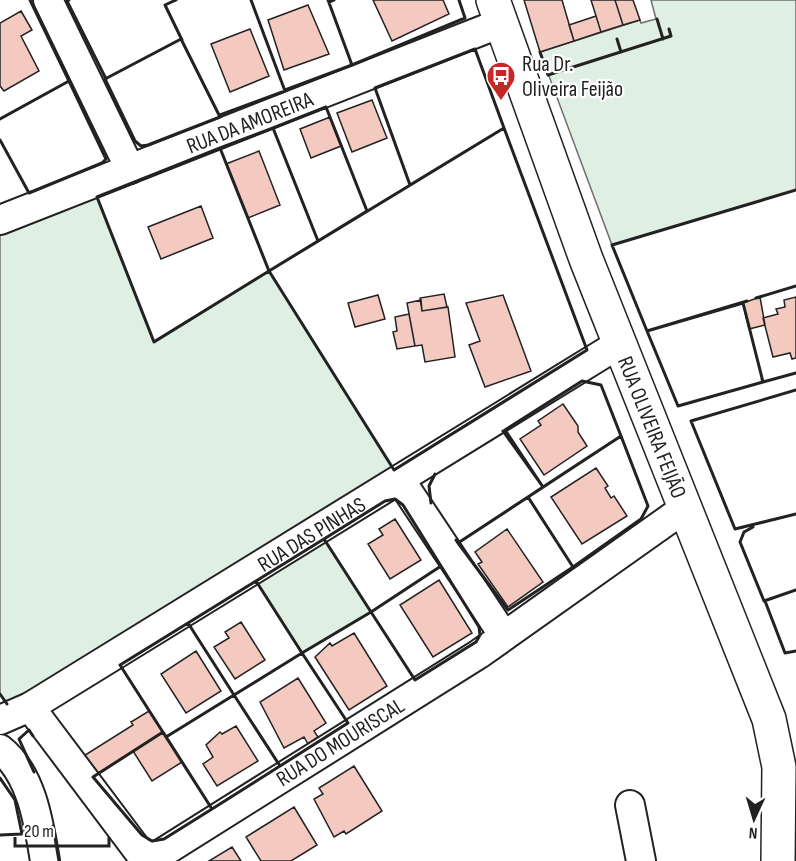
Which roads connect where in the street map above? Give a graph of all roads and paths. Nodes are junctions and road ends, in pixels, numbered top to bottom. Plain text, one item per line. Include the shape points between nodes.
1 (48, 0) edge
2 (497, 12) edge
3 (130, 169) junction
4 (0, 220) edge
5 (620, 344) junction
6 (401, 481) junction
7 (685, 507) junction
8 (504, 636) junction
9 (30, 707) junction
10 (0, 720) edge
11 (0, 749) edge
12 (630, 805) dead end
13 (45, 861) edge
14 (640, 861) edge
15 (778, 861) edge

1 - 3 street
2 - 3 street, RUA DA AMOREIRA
2 - 5 main road, RUA OLIVEIRA FEIJÃO
3 - 4 street, RUA DA AMOREIRA
5 - 6 street, RUA DAS PINHAS
5 - 7 main road, RUA OLIVEIRA FEIJÃO
6 - 8 street
6 - 9 street, RUA DAS PINHAS
7 - 8 street, RUA DO MOURISCAL
7 - 15 main road, RUA OLIVEIRA FEIJÃO via 775,741 779,767
8 - 9 street, RUA DO MOURISCAL via 154,858 139,852
9 - 10 street, RUA DAS PINHAS
11 - 13 street via 10,757 33,803
12 - 14 street

